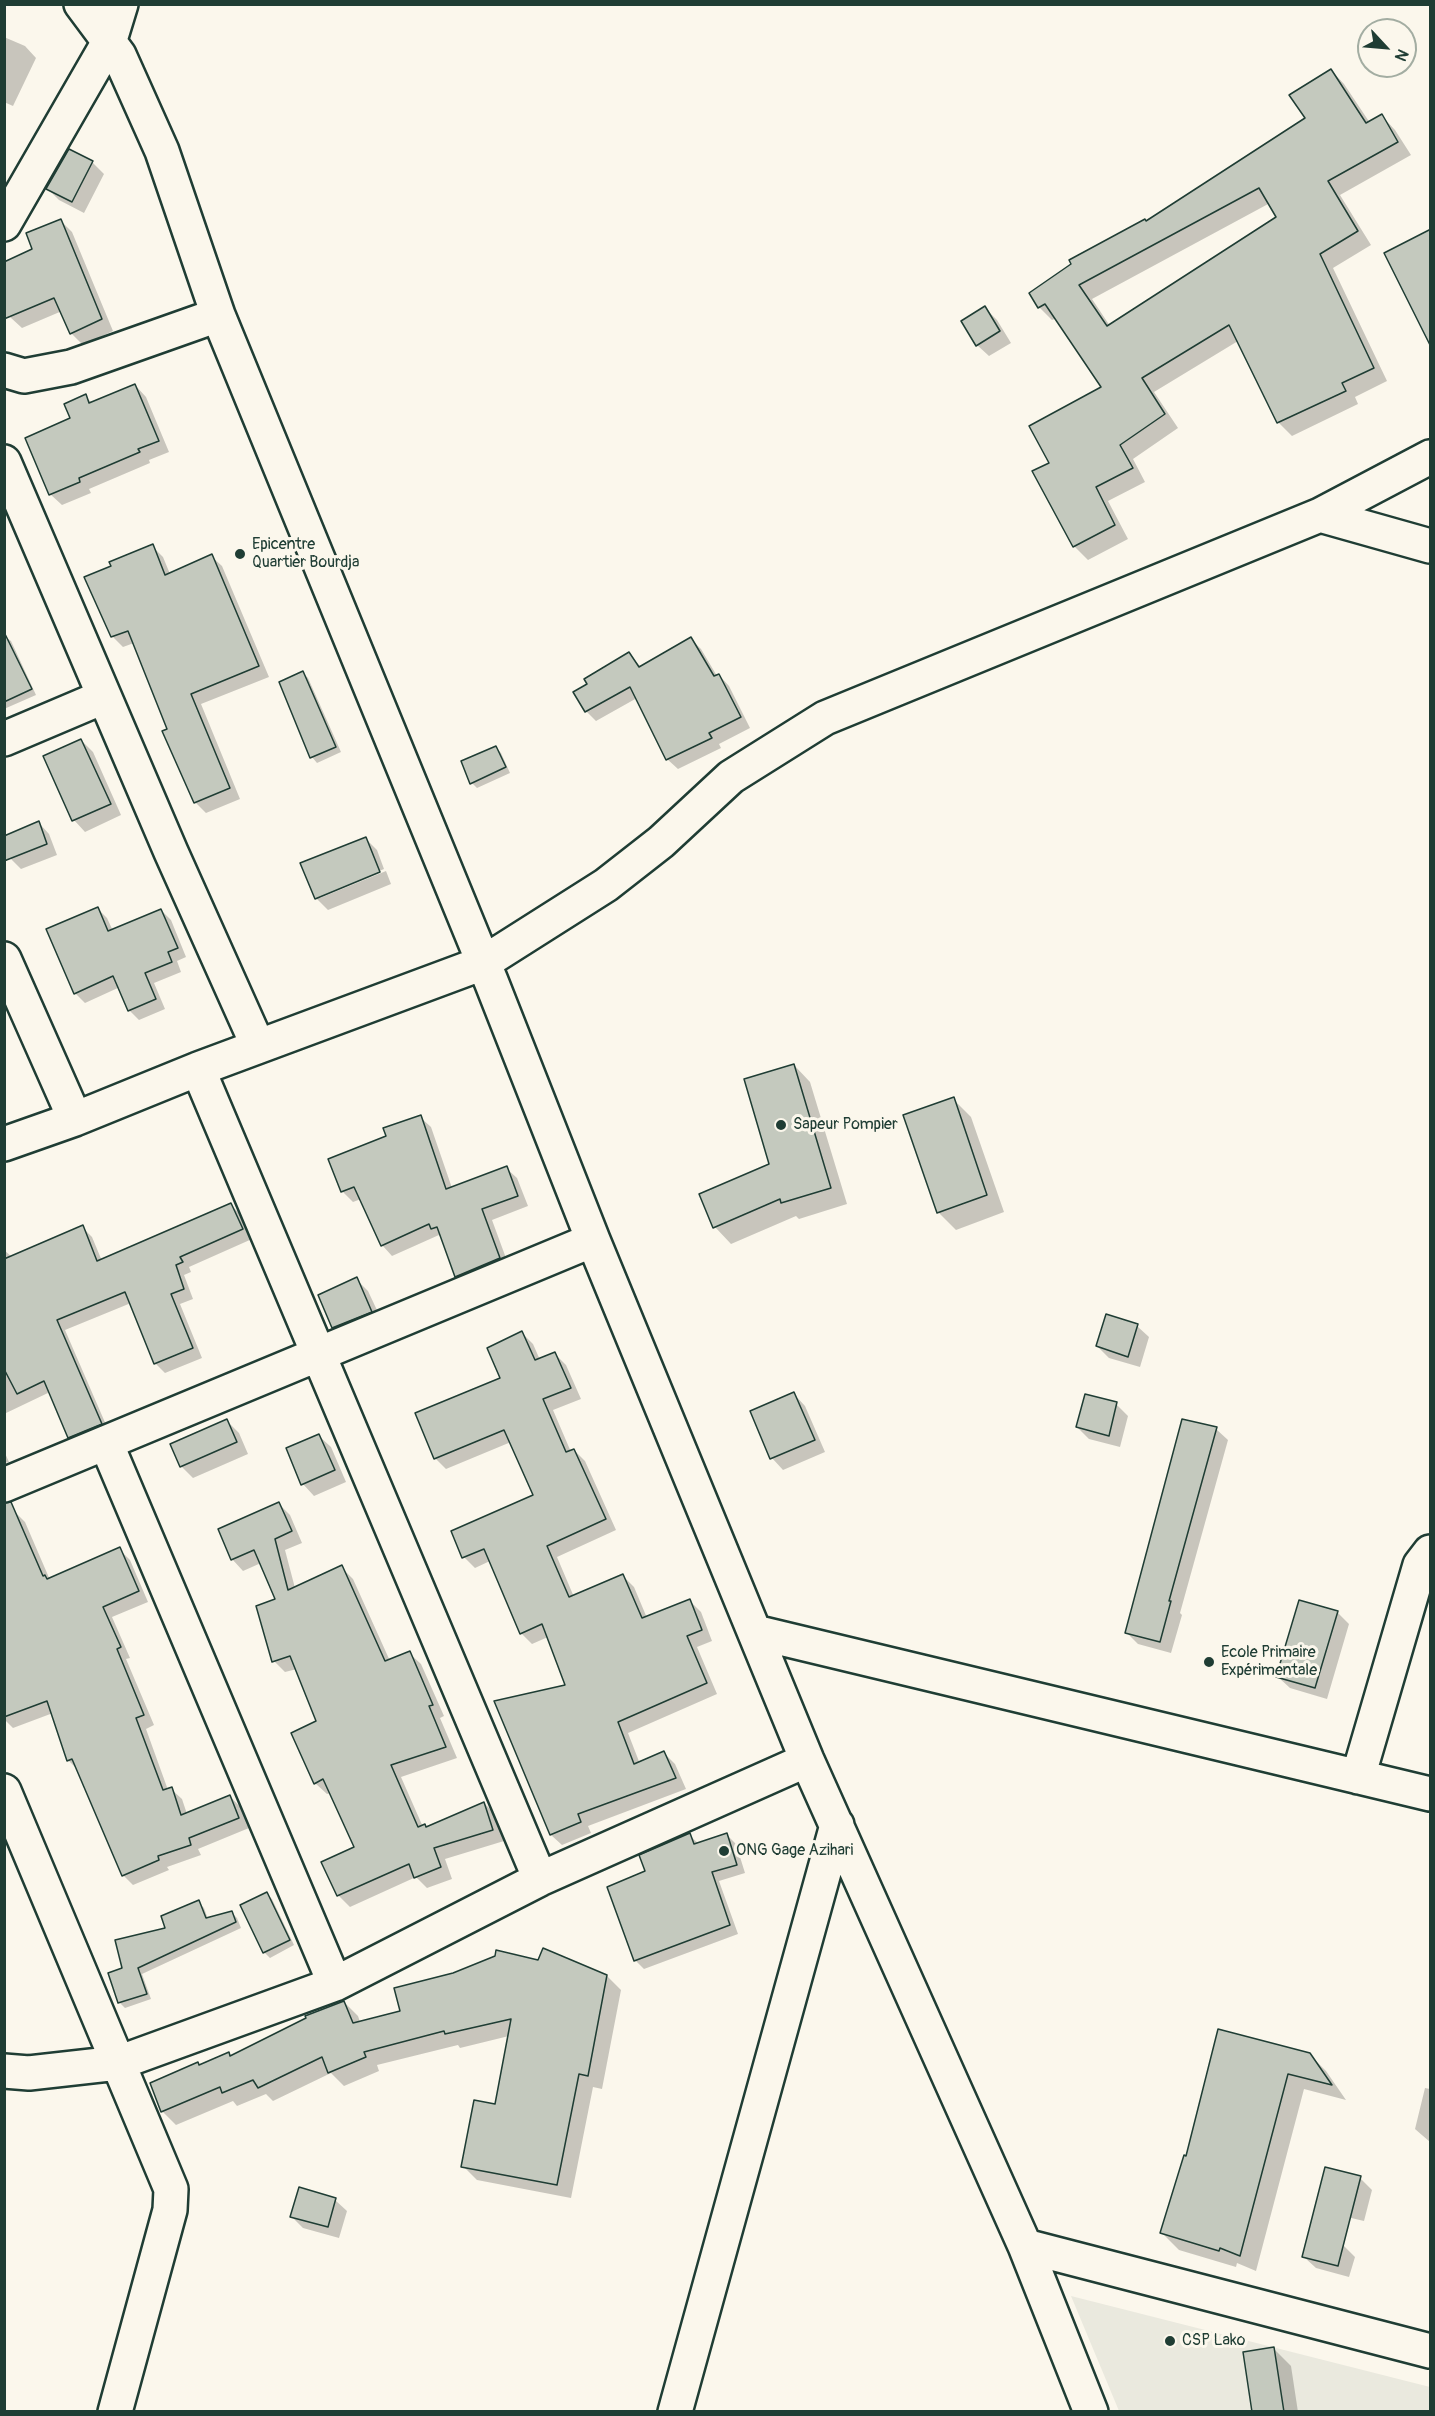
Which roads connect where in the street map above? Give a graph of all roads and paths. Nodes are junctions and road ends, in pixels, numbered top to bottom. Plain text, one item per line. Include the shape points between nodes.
1 (81, 4) edge
2 (121, 4) edge
3 (110, 40) junction
4 (4, 224) edge
5 (218, 315) junction
6 (6, 374) edge
7 (1431, 457) edge
8 (4, 462) edge
9 (1320, 515) junction
10 (1431, 546) edge
11 (104, 697) junction
12 (4, 739) edge
13 (4, 959) edge
14 (483, 963) junction
15 (258, 1046) junction
16 (198, 1069) junction
17 (75, 1119) junction
18 (4, 1144) edge
19 (592, 1240) junction
20 (318, 1354) junction
21 (106, 1443) junction
22 (4, 1485) edge
23 (1431, 1552) edge
24 (755, 1632) junction
25 (807, 1760) junction
26 (1358, 1777) junction
27 (4, 1791) edge
28 (1431, 1794) edge
29 (837, 1825) junction
30 (540, 1879) junction
31 (335, 1984) junction
32 (118, 2063) junction
33 (4, 2071) edge
34 (1025, 2246) junction
35 (1431, 2351) edge
36 (115, 2412) edge
37 (675, 2412) edge
38 (1091, 2412) edge

1 - 3 street
2 - 3 street
3 - 4 street
3 - 5 street via 162,151
5 - 6 street via 71,367 24,376
5 - 14 street
7 - 9 street
8 - 11 street
9 - 10 street
9 - 14 street via 825,718 731,777 661,842 606,885
11 - 12 street
11 - 15 street
13 - 17 street
14 - 15 street
14 - 19 street
15 - 16 street
16 - 17 street
16 - 20 street
17 - 18 street
19 - 20 street
19 - 24 street
20 - 21 street
20 - 30 street
21 - 22 street
21 - 31 street
23 - 26 street via 1420,1565
24 - 25 street
24 - 26 street
25 - 29 street
25 - 30 street
26 - 28 street
27 - 32 street
29 - 34 street
29 - 37 street
30 - 31 street
31 - 32 street
32 - 33 street via 29,2073
32 - 36 street via 171,2189 170,2210
34 - 35 street
34 - 38 street

